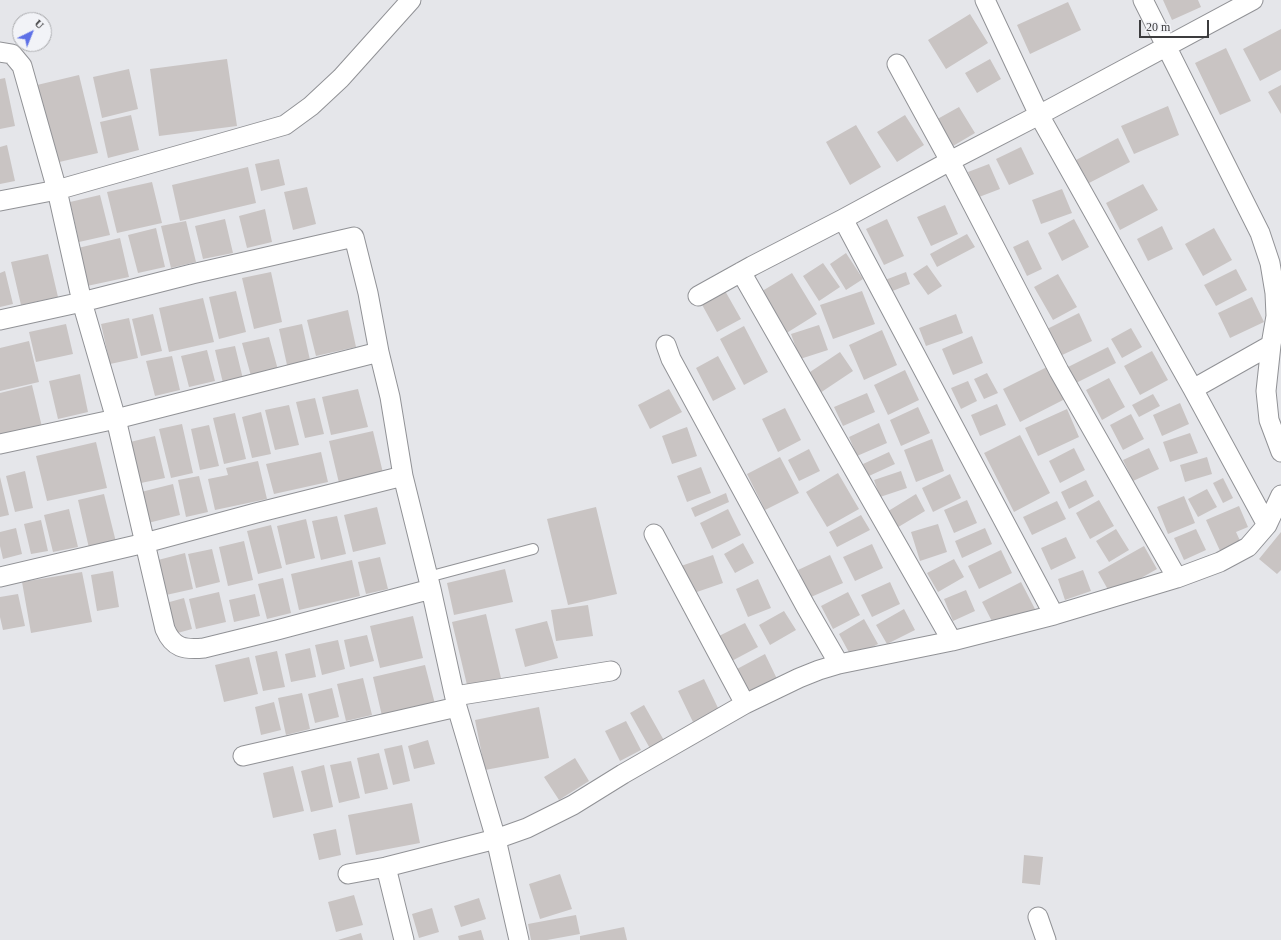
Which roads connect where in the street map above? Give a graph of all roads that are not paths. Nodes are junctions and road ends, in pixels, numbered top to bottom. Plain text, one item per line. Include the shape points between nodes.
1 (411, 0) edge
2 (985, 0) edge
3 (1143, 0) edge
4 (1253, 0) edge
5 (1167, 47) junction
6 (0, 52) edge
7 (897, 64) dead end
8 (1039, 115) junction
9 (950, 161) junction
10 (57, 190) junction
11 (0, 201) edge
12 (843, 220) junction
13 (741, 272) junction
14 (698, 296) dead end
15 (82, 302) junction
16 (0, 320) edge
17 (666, 345) dead end
18 (1271, 346) junction
19 (379, 352) junction
20 (1193, 389) junction
21 (116, 419) junction
22 (0, 444) edge
23 (1281, 452) edge
24 (404, 476) junction
25 (1281, 495) edge
26 (1267, 525) junction
27 (654, 534) dead end
28 (145, 543) junction
29 (533, 548) dead end
30 (0, 576) edge
31 (1177, 578) junction
32 (430, 583) junction
33 (1054, 615) junction
34 (952, 641) junction
35 (839, 664) junction
36 (611, 671) dead end
37 (456, 702) junction
38 (745, 704) junction
39 (243, 756) dead end
40 (496, 839) junction
41 (386, 867) junction
42 (348, 874) dead end
43 (1038, 917) dead end
44 (404, 940) edge
45 (519, 940) edge
46 (1046, 940) edge

1 - 10 street via 341,78 312,106 286,125
2 - 8 street
3 - 5 street
4 - 5 street
5 - 8 street
5 - 18 street via 1260,233 1270,263 1275,293 1276,316
6 - 10 street via 12,54 22,66
7 - 9 street
8 - 9 street
8 - 20 street
9 - 12 street
9 - 31 street via 1059,371
10 - 11 street
10 - 15 street
12 - 13 street
12 - 33 street
13 - 14 street
13 - 34 street
15 - 16 street
15 - 19 street via 354,237
15 - 21 street
17 - 35 street via 671,359
18 - 20 street
18 - 23 street via 1266,391 1269,420
19 - 21 street
19 - 24 street
20 - 26 street
21 - 22 street
21 - 28 street
24 - 28 street
24 - 32 street
25 - 26 street
26 - 31 street via 1248,547 1237,554
27 - 38 street
28 - 30 street
28 - 32 street via 165,629 178,646 191,649 277,630
29 - 32 lane
31 - 33 street
32 - 37 street
33 - 34 street
34 - 35 street
35 - 38 street via 799,678
36 - 37 street
37 - 39 street
37 - 40 street
38 - 40 street via 549,818
40 - 41 street
40 - 45 street
41 - 42 street
41 - 44 street
43 - 46 street

